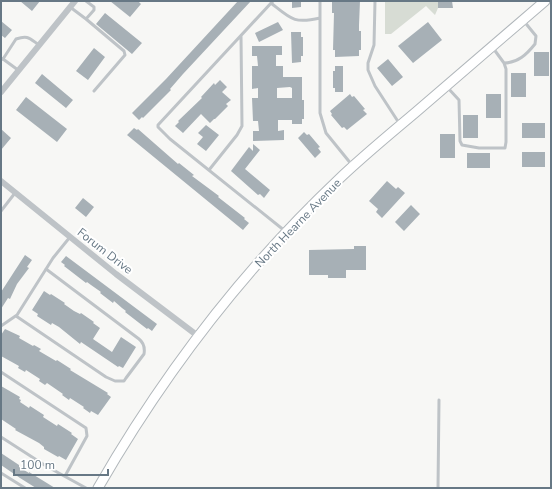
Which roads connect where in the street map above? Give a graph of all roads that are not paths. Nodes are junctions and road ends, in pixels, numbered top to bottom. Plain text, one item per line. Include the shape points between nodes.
1 (75, 1) edge
2 (86, 1) edge
3 (320, 1) edge
4 (375, 1) edge
5 (545, 1) edge
6 (272, 2) edge
7 (70, 7) junction
8 (320, 18) junction
9 (86, 20) junction
10 (523, 20) junction
11 (241, 36) junction
12 (39, 45) junction
13 (492, 47) junction
14 (2, 59) edge
15 (504, 63) junction
16 (18, 70) junction
17 (446, 86) junction
18 (94, 91) dead end
19 (1, 92) edge
20 (400, 125) junction
21 (353, 166) junction
22 (208, 170) junction
23 (1, 181) edge
24 (16, 193) junction
25 (1, 212) edge
26 (286, 232) junction
27 (70, 237) junction
28 (46, 269) junction
29 (16, 316) junction
30 (1, 326) edge
31 (198, 336) junction
32 (1, 372) edge
33 (439, 400) dead end
34 (1, 437) edge
35 (1, 473) edge
36 (65, 476) junction
37 (25, 488) edge
38 (86, 488) edge
39 (98, 488) edge
40 (438, 488) edge

1 - 7 street
2 - 9 lane via 94,10
3 - 8 lane
4 - 20 lane via 374,45 368,70
5 - 10 main road, North Hearne Avenue
6 - 8 lane via 296,21
6 - 11 lane
7 - 9 lane
7 - 12 street
8 - 21 lane via 320,113 326,133
9 - 18 lane via 125,53
10 - 13 main road, North Hearne Avenue
10 - 15 lane via 536,36 535,44 513,63
11 - 22 lane via 242,126
11 - 22 lane via 158,125 160,131
12 - 14 lane via 25,36 16,39
12 - 16 street
13 - 15 lane
13 - 17 main road, North Hearne Avenue
14 - 16 lane
15 - 17 lane via 505,148 462,145 459,100
16 - 19 street
17 - 20 main road, North Hearne Avenue
20 - 21 main road, North Hearne Avenue
21 - 26 main road, North Hearne Avenue
22 - 26 lane
23 - 24 street, Forum Drive
24 - 25 lane
24 - 27 street, Forum Drive
26 - 31 main road, North Hearne Avenue
27 - 28 lane
27 - 31 street, Forum Drive
28 - 29 lane
28 - 29 lane via 141,341 145,349 144,354 124,381 115,381
29 - 30 lane
31 - 39 main road, North Hearne Avenue via 136,425
32 - 36 lane via 86,428 88,436
33 - 40 lane
34 - 36 lane
35 - 37 lane
36 - 38 lane

